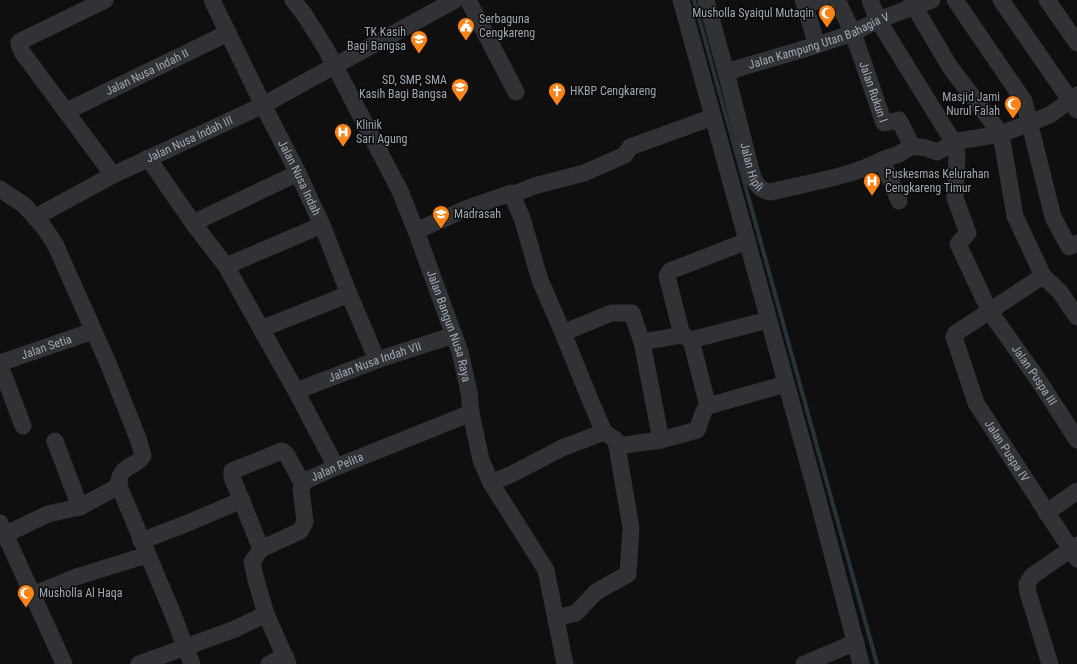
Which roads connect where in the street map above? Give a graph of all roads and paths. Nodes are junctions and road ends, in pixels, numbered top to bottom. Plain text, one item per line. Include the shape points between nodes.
1 (105, 0) edge
2 (212, 0) edge
3 (293, 0) edge
4 (455, 0) edge
5 (468, 0) edge
6 (681, 0) edge
7 (706, 0) edge
8 (822, 0) edge
9 (837, 0) edge
10 (870, 0) edge
11 (932, 0) edge
12 (955, 0) edge
13 (1000, 0) edge
14 (1047, 0) edge
15 (804, 2) edge
16 (913, 3) edge
17 (438, 4) edge
18 (878, 20) junction
19 (228, 33) junction
20 (853, 33) junction
21 (1077, 43) edge
22 (817, 45) junction
23 (334, 66) junction
24 (726, 72) junction
25 (516, 92) dead end
26 (1075, 101) edge
27 (263, 105) junction
28 (67, 111) junction
29 (713, 116) junction
30 (1030, 122) junction
31 (1001, 134) junction
32 (954, 142) junction
33 (912, 146) junction
34 (148, 158) junction
35 (882, 160) junction
36 (298, 173) junction
37 (113, 175) junction
38 (0, 189) edge
39 (512, 195) junction
40 (899, 201) dead end
41 (43, 212) dead end
42 (193, 223) junction
43 (322, 225) junction
44 (416, 231) junction
45 (747, 241) junction
46 (1077, 243) edge
47 (226, 266) junction
48 (1043, 276) junction
49 (349, 294) junction
50 (990, 312) junction
51 (1077, 317) edge
52 (768, 320) junction
53 (261, 329) junction
54 (93, 331) junction
55 (563, 333) junction
56 (454, 335) junction
57 (686, 337) junction
58 (642, 342) junction
59 (377, 360) junction
60 (0, 364) edge
61 (786, 384) junction
62 (296, 391) junction
63 (708, 406) junction
64 (471, 413) junction
65 (23, 426) dead end
66 (604, 432) junction
67 (661, 440) junction
68 (1077, 440) edge
69 (55, 442) dead end
70 (617, 446) junction
71 (336, 467) junction
72 (491, 483) junction
73 (303, 485) junction
74 (119, 486) junction
75 (1077, 491) edge
76 (242, 500) junction
77 (80, 507) junction
78 (1046, 513) junction
79 (2, 531) edge
80 (144, 548) junction
81 (261, 549) junction
82 (1075, 551) edge
83 (32, 595) junction
84 (266, 614) junction
85 (556, 618) junction
86 (856, 642) junction
87 (186, 646) junction
88 (287, 660) edge
89 (64, 664) edge
90 (139, 664) edge
91 (192, 664) edge
92 (269, 664) edge
93 (565, 664) edge
94 (804, 664) edge
95 (861, 664) edge
96 (1050, 664) edge

1 - 28 street via 19,42 22,52
2 - 19 street, Jalan Nusa Indah
3 - 23 street, Jalan Bangun Nusa Raya via 326,49
4 - 17 street, Jalan Nusa Indah III
5 - 25 street
6 - 29 street
7 - 24 street, Jalan Hipli
8 - 15 street
9 - 20 street
10 - 18 street
11 - 16 street, Jalan Kampung Utan Bahagia V
12 - 30 street via 1024,101
13 - 26 street
14 - 21 street
15 - 22 street
16 - 18 street, Jalan Kampung Utan Bahagia V
16 - 31 street via 950,67
17 - 23 street, Jalan Nusa Indah III
18 - 20 street, Jalan Kampung Utan Bahagia V
18 - 32 street
19 - 27 street, Jalan Nusa Indah
19 - 28 street, Jalan Nusa Indah II
20 - 22 street, Jalan Kampung Utan Bahagia V
20 - 33 street, Jalan Rukun I via 884,124 899,120
22 - 24 street, Jalan Kampung Utan Bahagia V
23 - 27 street, Jalan Nusa Indah III
23 - 44 street, Jalan Bangun Nusa Raya via 400,191
24 - 35 street, Jalan Hipli via 753,178 764,192 839,176
26 - 30 street via 1050,115
27 - 34 street, Jalan Nusa Indah III
27 - 36 street, Jalan Nusa Indah
28 - 37 street
29 - 39 street via 630,147 625,155 584,172
29 - 45 street
30 - 31 street
30 - 46 street via 1053,217 1069,247
31 - 32 street
31 - 48 street via 1015,216
32 - 33 street via 937,152
32 - 50 street, Jalan Puspa III via 957,155 955,198 968,233 958,244
33 - 35 street
34 - 37 street, Jalan Nusa Indah III
34 - 42 street
35 - 40 street
36 - 42 street
36 - 43 street, Jalan Nusa Indah
37 - 41 street, Jalan Nusa Indah III
38 - 54 street via 24,204 55,244
39 - 44 street via 509,193 468,208
39 - 55 street via 522,218 540,280
42 - 47 street
43 - 47 street
43 - 49 street, Jalan Nusa Indah
44 - 56 street, Jalan Bangun Nusa Raya
45 - 52 street
45 - 57 street via 668,273
47 - 53 street
48 - 50 street
48 - 51 street via 1060,292
49 - 53 street
49 - 59 street, Jalan Nusa Indah
50 - 68 street, Jalan Puspa III
50 - 78 street, Jalan Puspa IV via 954,334 976,403
52 - 57 street
52 - 61 street
53 - 62 street
54 - 60 street, Jalan Setia
54 - 74 street via 128,412 143,456 121,473 118,479
55 - 58 street via 611,313 632,313
55 - 66 street
56 - 59 street, Jalan Nusa Indah VII
56 - 64 street, Jalan Bangun Nusa Raya via 469,392
57 - 58 street
57 - 63 street
58 - 67 street
59 - 62 street, Jalan Nusa Indah VII
60 - 65 street
61 - 63 street
61 - 86 street
62 - 71 street
63 - 67 street via 697,430
64 - 71 street, Jalan Pelita
64 - 72 street, Jalan Bangun Nusa Raya via 481,460
66 - 70 street via 616,440
66 - 72 street via 562,448
67 - 70 street
69 - 77 street
70 - 85 street via 630,528 628,574 596,592 576,613
71 - 73 street, Jalan Pelita via 307,480
72 - 85 street, Jalan Bangun Nusa Raya via 546,570
73 - 76 street via 282,450 232,472
73 - 81 street, Jalan Pelita via 301,490 306,522 300,531
74 - 77 street
74 - 80 street
75 - 78 street
76 - 80 street via 184,525
76 - 81 street
77 - 79 street via 48,514
78 - 82 street, Jalan Puspa IV
79 - 83 street
80 - 83 street
80 - 87 street
81 - 84 street via 252,565
82 - 96 street via 1032,576 1027,584
83 - 89 street
84 - 87 street via 235,629
84 - 88 street
85 - 93 street, Jalan Bangun Nusa Raya
86 - 94 street
86 - 95 street
87 - 90 street
87 - 91 street
88 - 92 street

